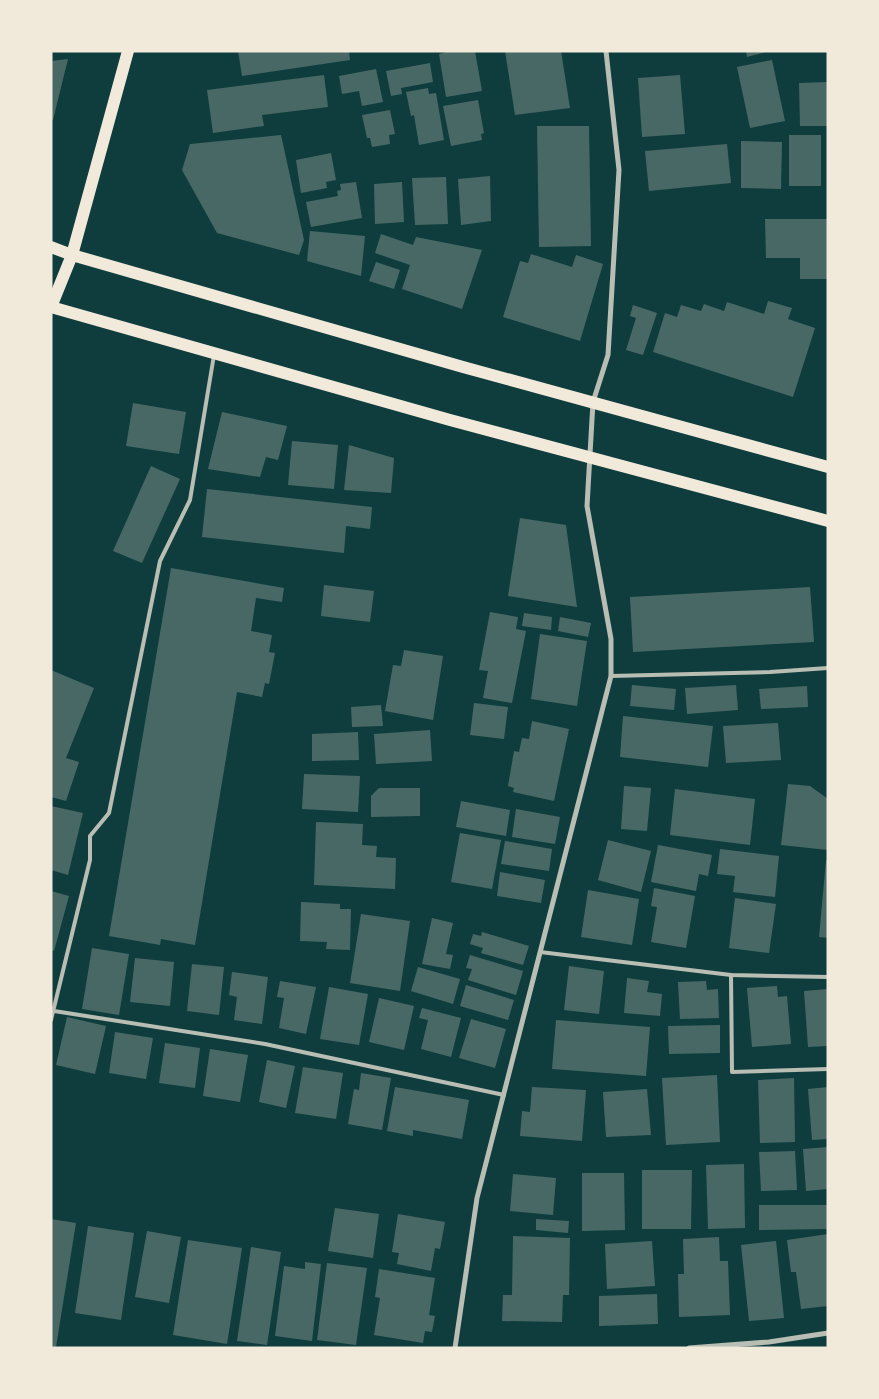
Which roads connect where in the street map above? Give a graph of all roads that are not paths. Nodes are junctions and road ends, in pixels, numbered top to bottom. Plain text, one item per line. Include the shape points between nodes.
1 (128, 51) edge
2 (606, 51) edge
3 (51, 248) edge
4 (72, 255) junction
5 (51, 307) edge
6 (214, 353) junction
7 (593, 402) junction
8 (589, 457) junction
9 (828, 467) edge
10 (828, 521) edge
11 (828, 668) edge
12 (611, 676) junction
13 (540, 952) junction
14 (731, 975) junction
15 (828, 977) edge
16 (54, 1010) junction
17 (51, 1020) edge
18 (828, 1069) edge
19 (504, 1095) junction
20 (828, 1333) edge
21 (770, 1345) edge
22 (455, 1348) edge
23 (689, 1348) edge

1 - 4 main road
2 - 7 street via 619,170 608,354
3 - 4 main road
4 - 5 main road
4 - 7 main road
5 - 6 main road
6 - 8 main road
6 - 16 lane via 190,500 160,561 109,812 90,836 90,860
7 - 8 street
7 - 9 main road
8 - 10 main road
8 - 12 street via 587,506 610,639
11 - 12 lane
12 - 13 street
13 - 14 lane
13 - 19 street
14 - 15 lane
14 - 18 lane via 732,1072
16 - 17 lane
16 - 19 lane via 265,1044
19 - 22 street via 477,1198
20 - 21 street
21 - 23 street

